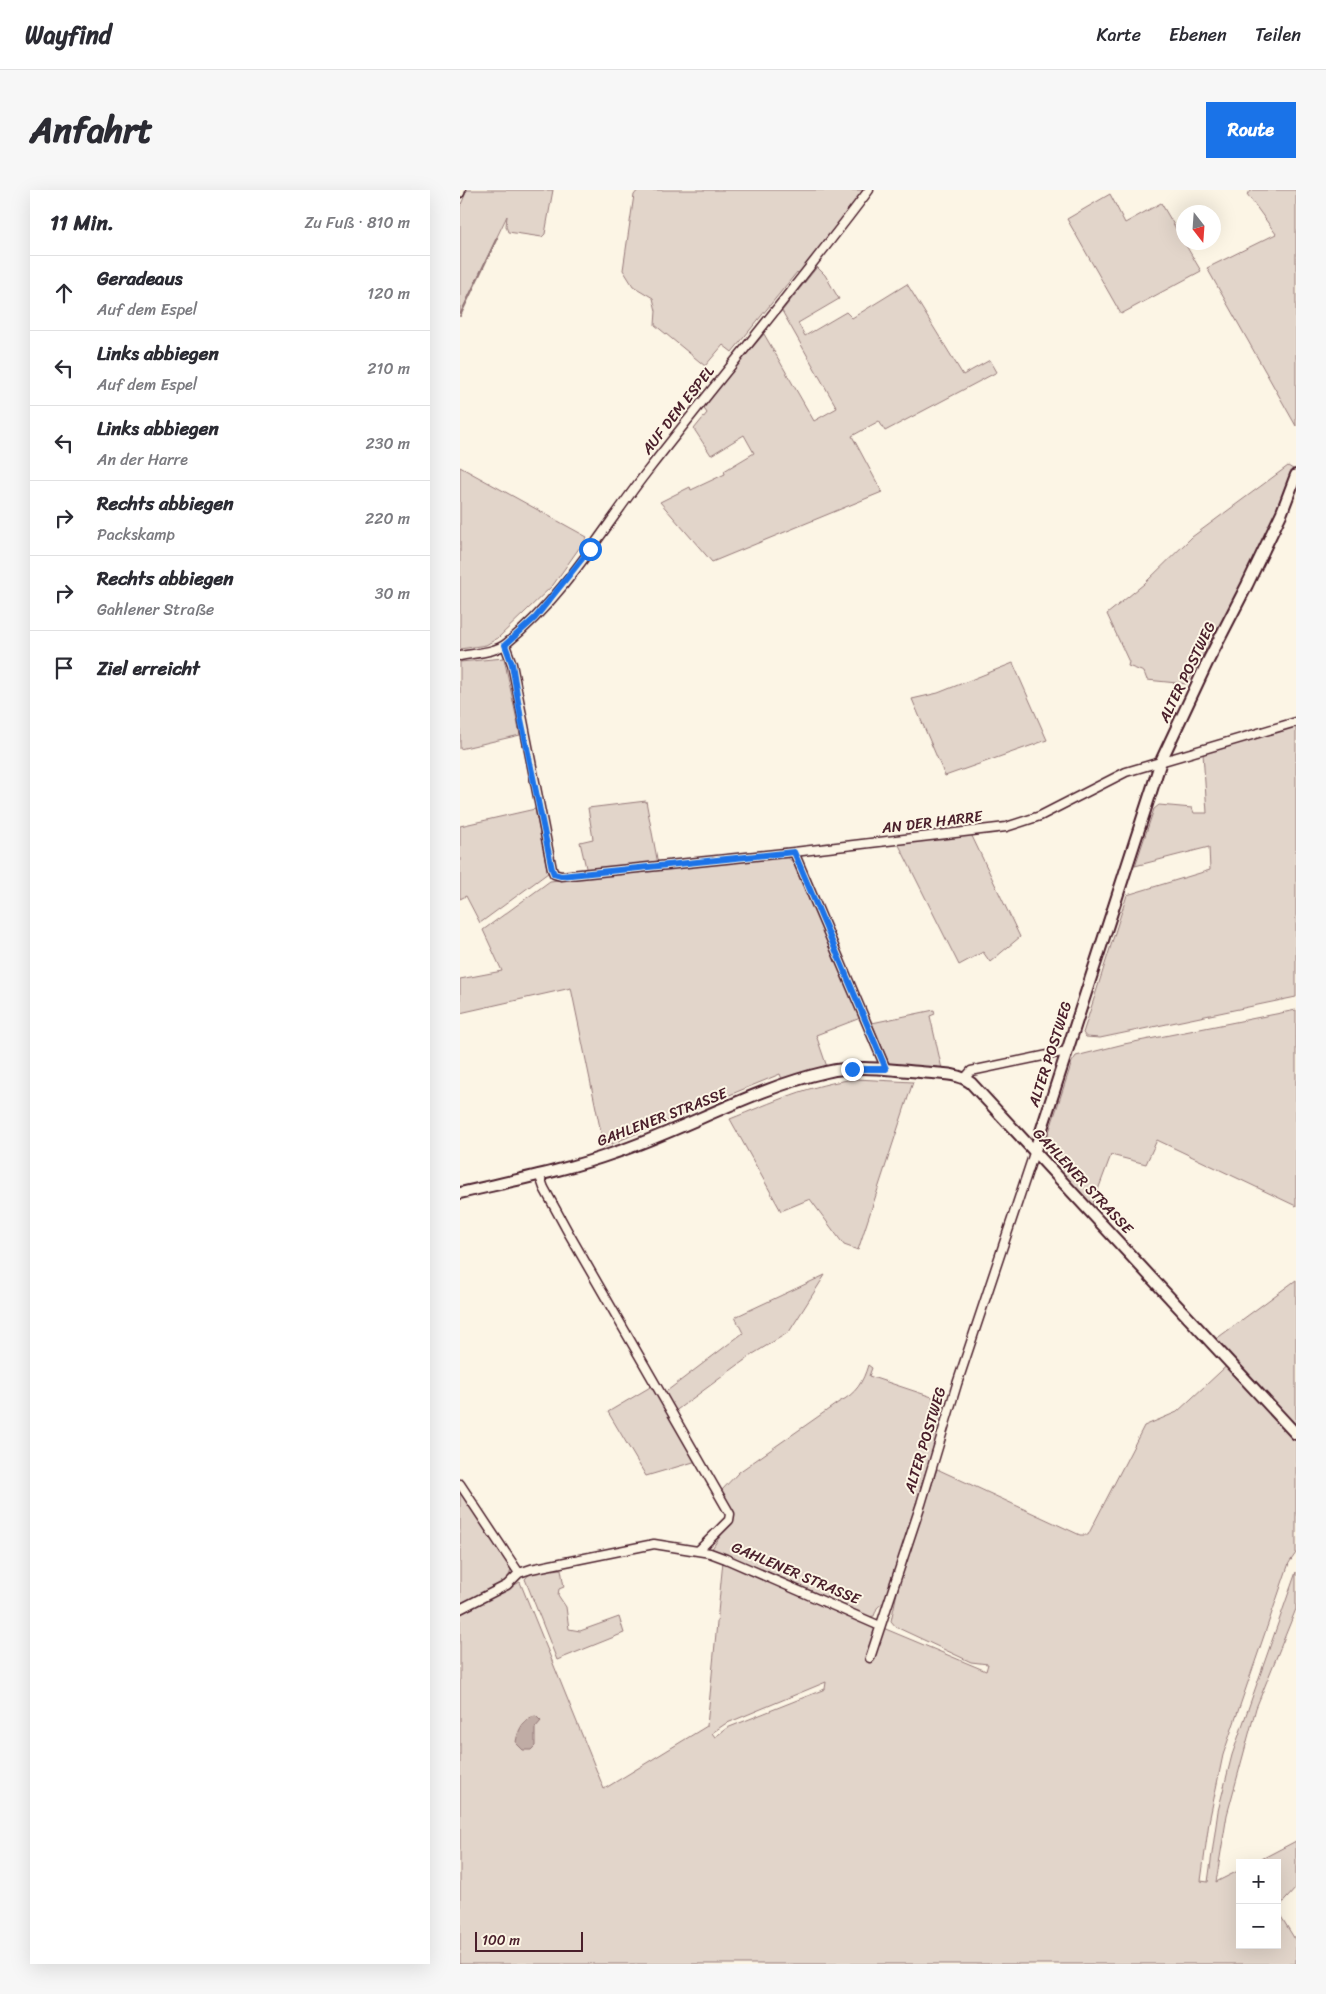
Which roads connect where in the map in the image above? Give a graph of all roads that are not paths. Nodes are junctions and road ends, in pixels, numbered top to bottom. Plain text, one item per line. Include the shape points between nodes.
1 (869, 190) edge
2 (1296, 475) edge
3 (505, 645) junction
4 (460, 656) edge
5 (1296, 722) edge
6 (1161, 761) junction
7 (794, 852) junction
8 (1067, 1051) junction
9 (886, 1069) junction
10 (965, 1078) junction
11 (1035, 1150) junction
12 (539, 1174) junction
13 (460, 1193) edge
14 (1296, 1434) edge
15 (460, 1484) edge
16 (698, 1550) junction
17 (519, 1573) junction
18 (460, 1609) edge
19 (880, 1626) junction
20 (870, 1658) dead end

1 - 3 street, AUF DEM ESPEL via 653,464 563,584 535,618
2 - 6 main road, ALTER POSTWEG via 1251,577
3 - 4 street, AUF DEM ESPEL via 487,652
3 - 7 street, AN DER HARRE via 512,664 554,874 561,876
5 - 6 street, AN DER HARRE
6 - 7 street, AN DER HARRE via 1126,772 1040,816 1006,827
6 - 8 main road, ALTER POSTWEG
7 - 9 street
8 - 10 street via 971,1071
8 - 11 main road, ALTER POSTWEG
9 - 10 main road, GAHLENER STRASSE
9 - 12 main road, GAHLENER STRASSE via 826,1072 614,1153
10 - 11 main road, GAHLENER STRASSE
11 - 14 main road, GAHLENER STRASSE
11 - 19 street, ALTER POSTWEG
12 - 13 main road, GAHLENER STRASSE
12 - 16 street, GAHLENER STRASSE via 560,1217 730,1514 729,1520
15 - 17 street
16 - 17 street, GAHLENER STRASSE via 642,1544
16 - 19 street, GAHLENER STRASSE
17 - 18 street, GAHLENER STRASSE via 507,1585
19 - 20 street, ALTER POSTWEG

